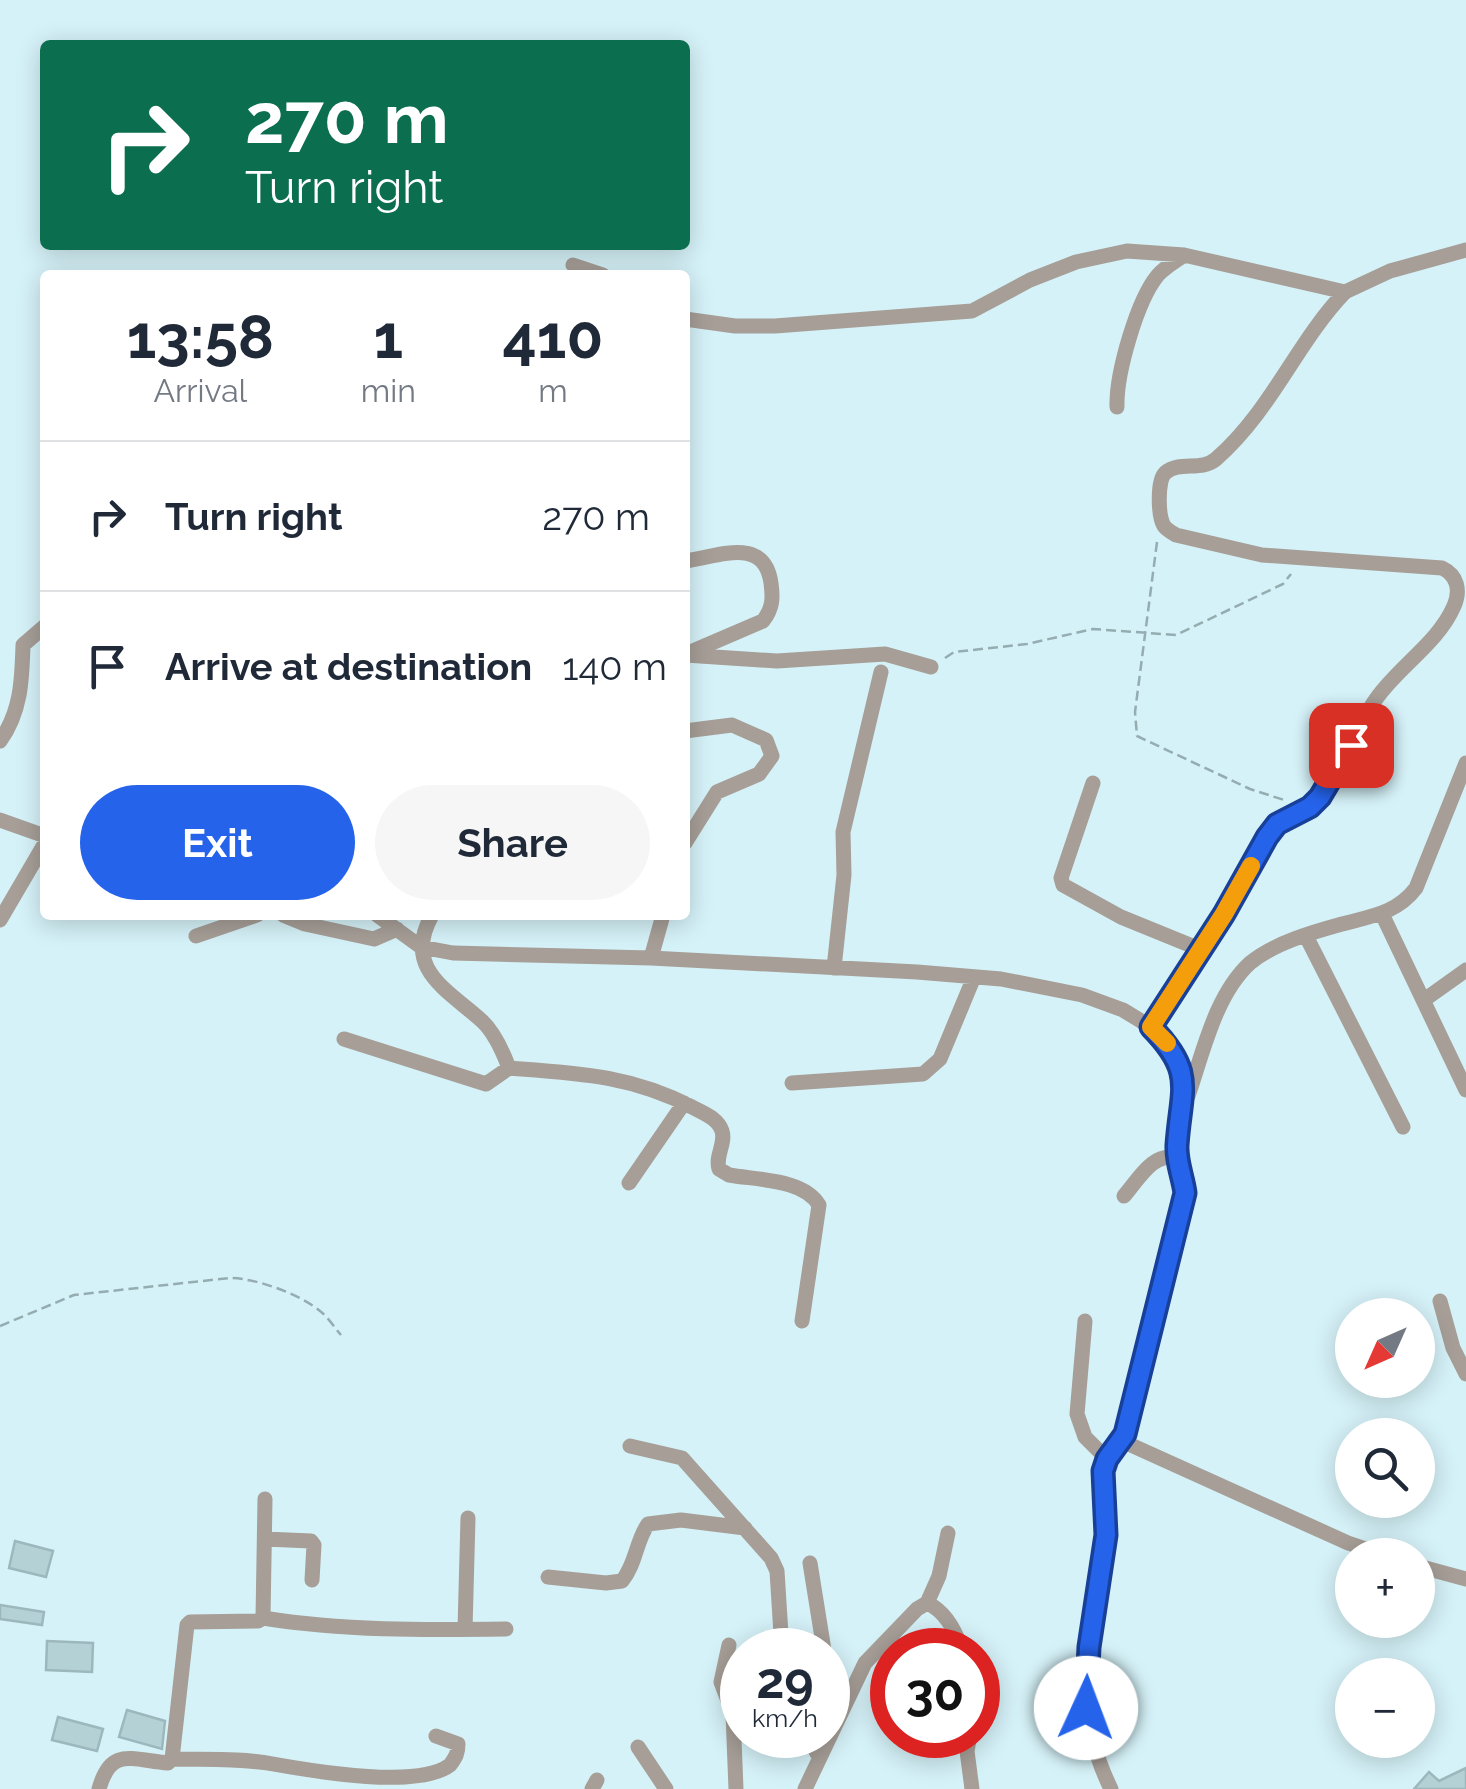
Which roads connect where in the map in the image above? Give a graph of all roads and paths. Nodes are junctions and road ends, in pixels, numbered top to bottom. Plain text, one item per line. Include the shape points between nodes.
1 (1466, 250) edge
2 (1184, 255) junction
3 (573, 265) dead end
4 (588, 270) edge
5 (1345, 292) junction
6 (690, 320) edge
7 (1117, 406) dead end
8 (1162, 519) junction
9 (1296, 558) junction
10 (690, 560) edge
11 (40, 630) edge
12 (1145, 632) junction
13 (690, 653) edge
14 (690, 655) edge
15 (931, 666) joint
16 (881, 672) dead end
17 (690, 730) edge
18 (0, 741) edge
19 (1466, 763) edge
20 (1093, 783) dead end
21 (1310, 807) junction
22 (0, 820) edge
23 (690, 835) edge
24 (40, 837) edge
25 (40, 848) edge
26 (1382, 914) junction
27 (0, 919) edge
28 (242, 920) edge
29 (295, 920) edge
30 (384, 920) edge
31 (430, 920) edge
32 (662, 920) edge
33 (397, 929) junction
34 (196, 936) dead end
35 (1306, 936) junction
36 (421, 947) junction
37 (1202, 950) junction
38 (651, 958) junction
39 (834, 968) junction
40 (1466, 970) edge
41 (974, 977) junction
42 (1424, 1000) junction
43 (1151, 1027) junction
44 (344, 1039) dead end
45 (508, 1068) junction
46 (792, 1083) dead end
47 (1466, 1085) edge
48 (684, 1103) junction
49 (1182, 1114) junction
50 (1403, 1127) dead end
51 (1177, 1159) junction
52 (629, 1183) dead end
53 (1124, 1196) dead end
54 (1440, 1301) dead end
55 (802, 1321) dead end
56 (1085, 1321) dead end
57 (0, 1326) edge
58 (341, 1335) dead end
59 (1466, 1374) edge
60 (1122, 1440) junction
61 (630, 1446) dead end
62 (1107, 1459) junction
63 (264, 1500) dead end
64 (468, 1518) dead end
65 (745, 1528) junction
66 (948, 1533) dead end
67 (1337, 1538) edge
68 (265, 1540) junction
69 (810, 1564) dead end
70 (1435, 1571) edge
71 (548, 1577) dead end
72 (1466, 1579) edge
73 (312, 1580) dead end
74 (927, 1603) junction
75 (263, 1618) junction
76 (506, 1628) dead end
77 (780, 1628) edge
78 (820, 1628) edge
79 (951, 1628) edge
80 (466, 1629) junction
81 (850, 1693) edge
82 (436, 1736) dead end
83 (638, 1748) dead end
84 (735, 1758) edge
85 (819, 1758) edge
86 (968, 1758) edge
87 (172, 1759) junction
88 (99, 1789) edge
89 (666, 1789) edge
90 (736, 1789) edge
91 (805, 1789) edge
92 (972, 1789) edge
93 (1111, 1789) edge

1 - 5 street
2 - 5 street
2 - 6 street via 1106,253 1030,280 972,311 776,326
2 - 7 street via 1157,276 1150,291 1119,376
3 - 4 street
5 - 8 street via 1250,425 1213,462 1165,473
8 - 9 street via 1176,536
8 - 12 path
9 - 12 path via 1282,584 1206,622 1176,635
9 - 21 street via 1442,568 1458,592 1438,629 1373,702 1342,764
10 - 13 street via 762,556 773,597 764,621
11 - 18 street via 23,645 20,695
12 - 15 path via 1093,629 954,652
12 - 21 path via 1137,736 1250,789
14 - 15 street via 776,661 885,654
16 - 39 street via 843,832
17 - 23 street via 732,725 766,740 772,756 759,774 717,792
19 - 26 street via 1416,888
20 - 37 street via 1062,885 1120,918
21 - 37 street via 1267,837
22 - 24 street
25 - 27 street
26 - 35 street
26 - 42 street
28 - 34 street
29 - 33 street via 374,939
30 - 33 street
31 - 36 street
32 - 38 street
33 - 36 street
35 - 49 street via 1251,962 1231,985
35 - 50 street
36 - 38 street via 498,957
36 - 45 street via 431,976 484,1023
37 - 43 street
38 - 39 street
39 - 41 street
40 - 42 street
41 - 43 street via 1082,995
41 - 46 street via 940,1058 923,1074
42 - 47 street
43 - 49 street via 1180,1062
44 - 45 street via 486,1084
45 - 48 street via 636,1082
48 - 52 street
48 - 55 street via 722,1128 719,1169 801,1188 819,1205
49 - 51 street
51 - 53 street via 1158,1158
51 - 60 street via 1185,1193
54 - 59 street
56 - 62 street via 1076,1414 1085,1437
57 - 58 path via 74,1295 250,1278 311,1305
60 - 62 street
60 - 67 street
61 - 65 street via 682,1458
62 - 93 street via 1106,1535 1086,1708
63 - 68 street
64 - 80 street
65 - 71 street via 681,1520 648,1524 622,1581
65 - 77 street via 776,1565
66 - 74 street
68 - 73 street via 312,1540
68 - 75 street
69 - 78 street
70 - 72 street
74 - 79 street
74 - 81 street via 880,1644
75 - 80 street via 312,1626
75 - 87 street via 187,1626
76 - 80 street
82 - 87 street via 458,1744 457,1756 438,1779 410,1785 352,1783 270,1763
83 - 89 street
84 - 90 street
85 - 91 street
86 - 92 street
87 - 88 street via 119,1759 110,1763

